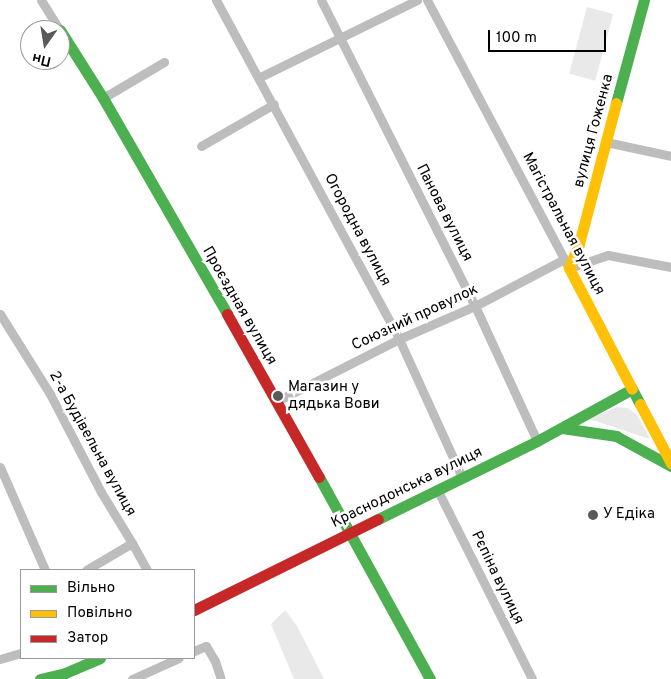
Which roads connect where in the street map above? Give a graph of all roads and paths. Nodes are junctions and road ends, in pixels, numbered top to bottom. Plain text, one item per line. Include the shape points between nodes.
1 (41, 0) edge
2 (216, 0) edge
3 (320, 0) edge
4 (417, 0) edge
5 (427, 0) edge
6 (644, 0) edge
7 (54, 20) edge
8 (340, 38) junction
9 (70, 45) edge
10 (164, 62) dead end
11 (260, 76) junction
12 (104, 98) junction
13 (274, 104) junction
14 (606, 142) junction
15 (201, 146) dead end
16 (671, 156) edge
17 (567, 264) junction
18 (671, 268) edge
19 (475, 306) junction
20 (0, 314) edge
21 (399, 339) junction
22 (632, 389) junction
23 (277, 401) junction
24 (561, 428) junction
25 (537, 442) junction
26 (671, 464) edge
27 (0, 467) edge
28 (462, 477) junction
29 (437, 489) junction
30 (349, 534) junction
31 (132, 543) junction
32 (45, 569) edge
33 (88, 569) edge
34 (146, 569) edge
35 (195, 610) edge
36 (195, 651) edge
37 (20, 653) edge
38 (0, 659) edge
39 (98, 659) edge
40 (177, 659) edge
41 (40, 679) edge
42 (132, 679) edge
43 (221, 679) edge
44 (430, 679) edge
45 (532, 679) edge

1 - 7 street, Проєздная вулиця
2 - 11 street, Огородна вулиця
3 - 8 street, Панова вулиця
4 - 8 street
5 - 17 street, Магістральная вулиця
6 - 14 street, вулиця Гоженка
8 - 11 street
8 - 19 street, Панова вулиця
9 - 12 street, Проєздная вулиця
10 - 12 street
11 - 13 street, Огородна вулиця
12 - 23 street, Проєздная вулиця
13 - 15 street
13 - 21 street, Огородна вулиця
14 - 16 street
14 - 17 street, вулиця Гоженка via 579,244
17 - 18 street, Союзний провулок via 608,255
17 - 19 street, Союзний провулок
17 - 22 street, Магістральная вулиця
19 - 21 street, Союзний провулок
19 - 25 street, Панова вулиця
20 - 31 street, 2-а Будівельна вулиця via 50,394 101,492
21 - 23 street, Союзний провулок
21 - 28 street, Огородна вулиця
22 - 24 street, Краснодонська вулиця
22 - 26 street, Магістральная вулиця
23 - 30 street, Проєздная вулиця
24 - 25 street, Краснодонська вулиця
24 - 26 street via 616,436
25 - 28 street, Краснодонська вулиця
27 - 32 street
28 - 29 street, Краснодонська вулиця
29 - 30 street, Краснодонська вулиця
29 - 45 street, Рєпіна вулиця
30 - 35 street, Краснодонська вулиця
30 - 44 street, Проєздная вулиця
31 - 33 street
31 - 34 street, 2-а Будівельна вулиця
36 - 43 street via 206,646 216,661
37 - 38 street
39 - 41 street via 65,673
40 - 42 street

